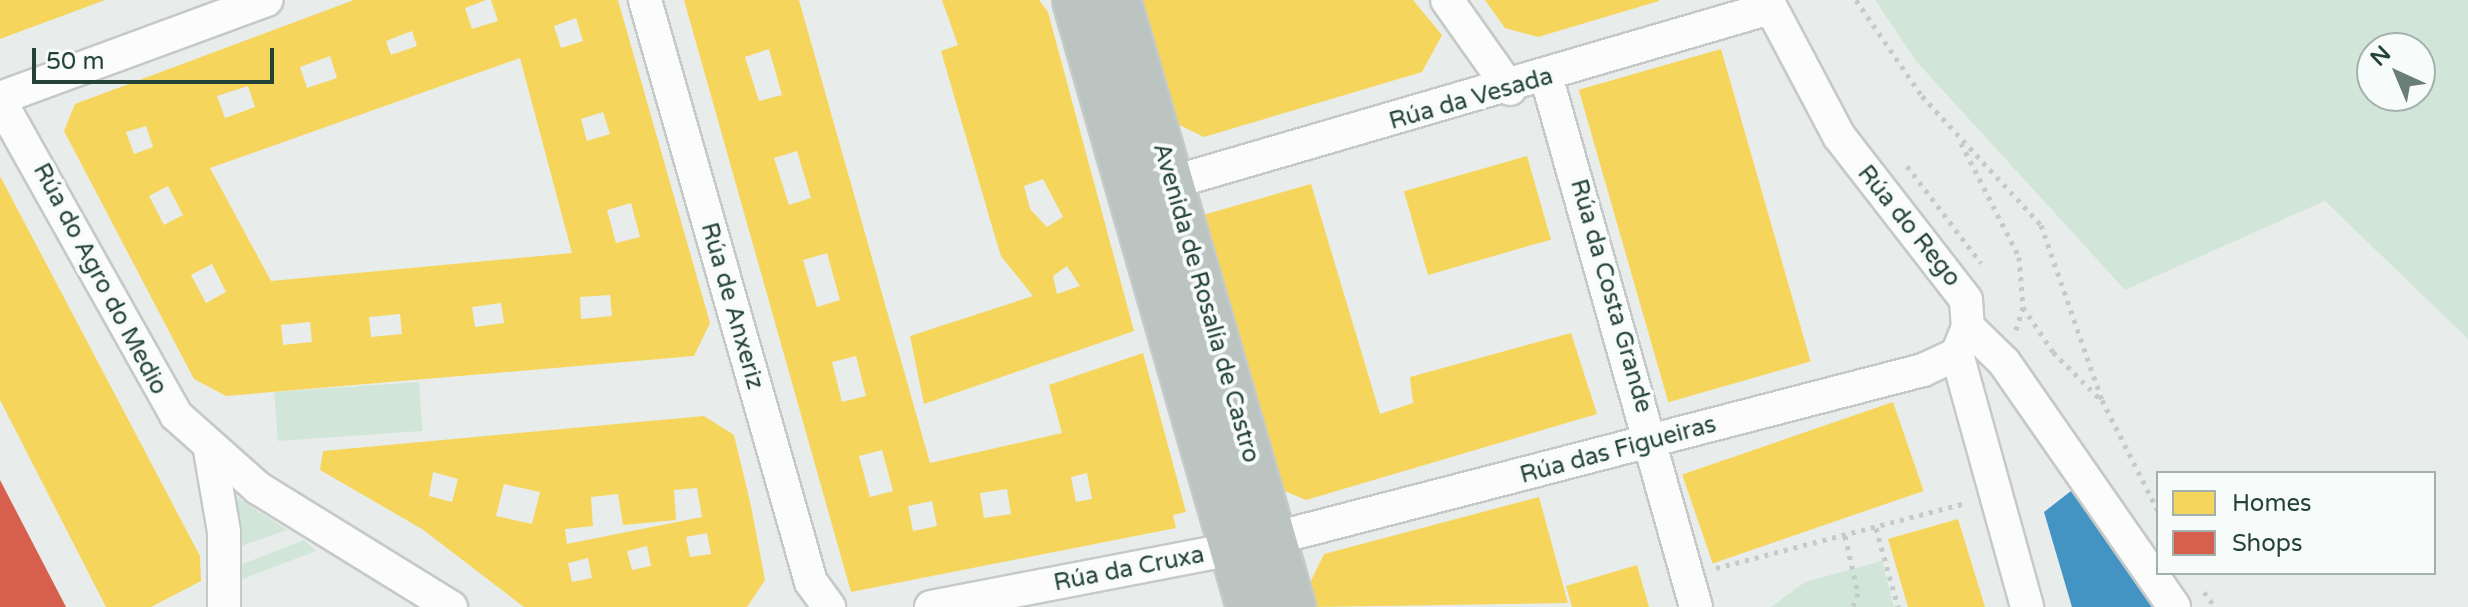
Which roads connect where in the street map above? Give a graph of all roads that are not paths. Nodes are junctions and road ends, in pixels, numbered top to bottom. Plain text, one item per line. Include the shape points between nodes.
1 (267, 0) edge
2 (645, 0) edge
3 (1075, 0) edge
4 (1118, 0) edge
5 (1447, 0) edge
6 (1768, 4) edge
7 (1547, 79) junction
8 (1510, 89) junction
9 (0, 100) edge
10 (1170, 183) junction
11 (1963, 341) junction
12 (1653, 440) junction
13 (210, 450) junction
14 (1274, 536) junction
15 (1233, 549) junction
16 (224, 607) edge
17 (451, 607) edge
18 (829, 607) edge
19 (931, 607) edge
20 (1249, 607) edge
21 (1293, 607) edge
22 (1696, 607) edge
23 (2027, 607) edge
24 (2174, 607) edge

1 - 9 street
2 - 18 street, Rúa de Anxeriz via 811,582
3 - 15 highway, Avenida de Rosalía de Castro
4 - 10 highway, Avenida de Rosalía de Castro
5 - 8 street
6 - 7 street, Rúa da Vesada
6 - 11 street, Rúa do Rego via 1839,136 1959,285
7 - 8 street, Rúa da Vesada
7 - 12 street, Rúa da Costa Grande
8 - 10 street, Rúa da Vesada
9 - 13 street, Rúa do Agro do Medio via 160,392
10 - 14 highway, Avenida de Rosalía de Castro
11 - 12 street, Rúa das Figueiras via 1923,370
11 - 23 street, Rúa do Rego via 1995,495
11 - 24 street via 2004,362
12 - 14 street, Rúa das Figueiras
12 - 22 street, Rúa da Costa Grande
13 - 16 street via 224,532
13 - 17 street, Rúa do Agro do Medio via 285,507
14 - 15 street, Rúa das Figueiras
14 - 21 highway, Avenida de Rosalía de Castro
15 - 19 street, Rúa da Cruxa
15 - 20 highway, Avenida de Rosalía de Castro

